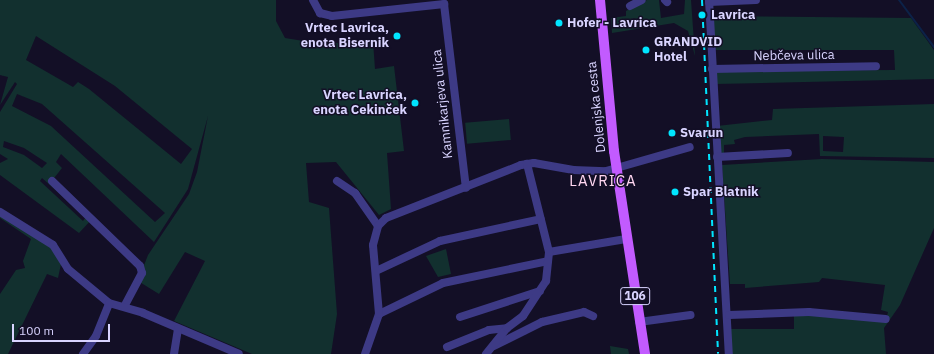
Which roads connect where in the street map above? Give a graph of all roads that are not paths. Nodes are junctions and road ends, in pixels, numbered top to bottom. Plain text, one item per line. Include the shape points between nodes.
1 (313, 0) edge
2 (600, 0) edge
3 (642, 0) edge
4 (756, 0) edge
5 (709, 1) edge
6 (630, 6) dead end
7 (876, 66) dead end
8 (712, 69) junction
9 (690, 147) dead end
10 (788, 153) dead end
11 (718, 157) junction
12 (527, 164) junction
13 (617, 168) junction
14 (52, 181) dead end
15 (337, 181) dead end
16 (466, 188) junction
17 (0, 212) edge
18 (540, 219) junction
19 (378, 226) junction
20 (626, 239) junction
21 (548, 257) junction
22 (376, 270) junction
23 (540, 291) junction
24 (110, 303) junction
25 (124, 307) junction
26 (379, 314) junction
27 (690, 314) dead end
28 (729, 315) junction
29 (593, 316) dead end
30 (460, 317) dead end
31 (886, 319) dead end
32 (639, 322) junction
33 (507, 328) junction
34 (178, 329) junction
35 (493, 346) junction
36 (447, 347) dead end
37 (83, 354) edge
38 (174, 354) edge
39 (239, 354) edge
40 (365, 354) edge
41 (486, 354) edge
42 (645, 354) edge
43 (729, 354) edge

1 - 16 street, Kamnikarjeva ulica via 320,13 332,16 444,4
2 - 13 main road, Dolenjska cesta / 106
3 - 6 street
4 - 5 street
5 - 8 street
7 - 8 street, Nebčeva ulica
8 - 11 street
9 - 13 street
10 - 11 street
11 - 28 street
12 - 13 street via 590,171
12 - 16 street
12 - 18 street
13 - 20 main road, Dolenjska cesta / 106
14 - 25 street via 140,266 142,273
15 - 19 street via 355,193
16 - 19 street via 400,210
17 - 24 street via 49,241 68,270
18 - 21 street
18 - 22 street via 440,241
19 - 22 street via 373,245
20 - 21 street
20 - 32 main road, Dolenjska cesta / 106
21 - 23 street
21 - 26 street via 443,283
22 - 26 street
23 - 30 street
23 - 33 street via 523,316
24 - 25 street
24 - 37 street via 96,336
25 - 34 street
26 - 40 street
27 - 32 street
28 - 31 street via 809,312
28 - 43 street
29 - 35 street via 584,312 542,322
32 - 42 main road, Dolenjska cesta / 106
33 - 35 street
33 - 36 street via 489,330
34 - 38 street
34 - 39 street
35 - 41 street

